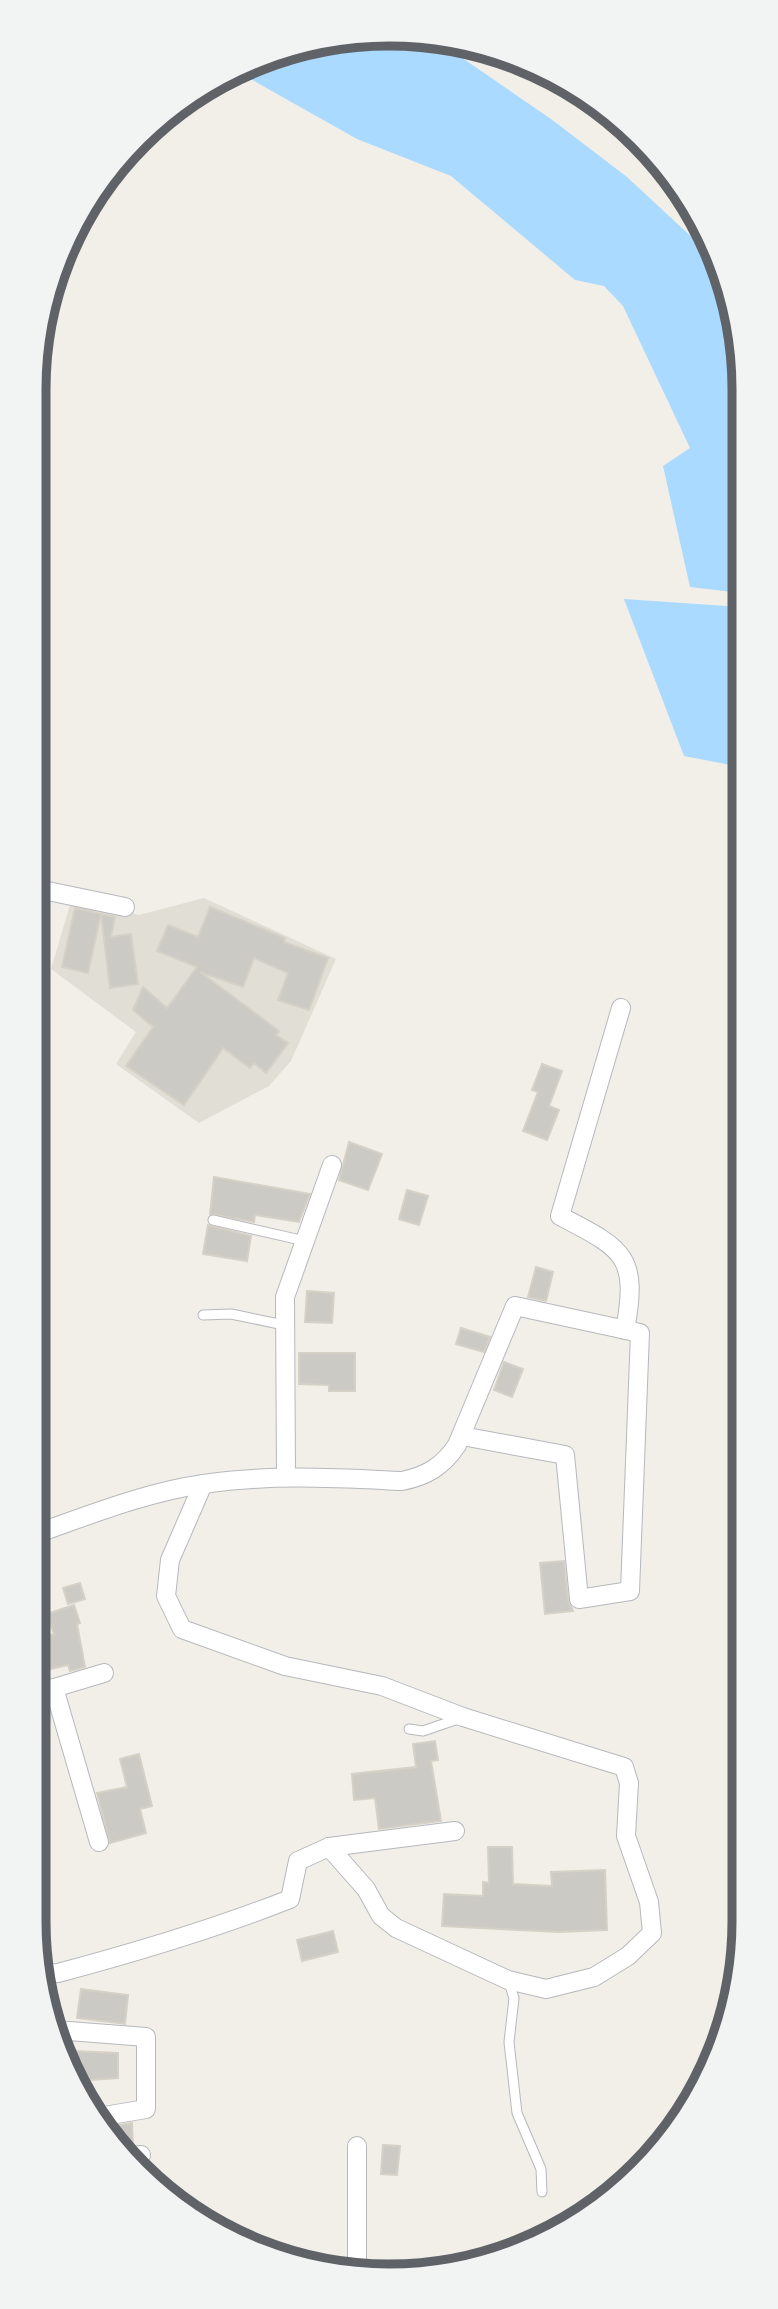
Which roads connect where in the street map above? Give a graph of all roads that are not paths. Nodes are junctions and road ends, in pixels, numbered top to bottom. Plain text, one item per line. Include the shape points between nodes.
1 (46, 891) edge
2 (125, 907) dead end
3 (621, 1008) dead end
4 (332, 1165) dead end
5 (213, 1220) dead end
6 (305, 1241) junction
7 (203, 1315) dead end
8 (284, 1325) junction
9 (625, 1329) junction
10 (462, 1436) junction
11 (286, 1477) junction
12 (203, 1484) junction
13 (46, 1530) edge
14 (104, 1673) dead end
15 (54, 1688) junction
16 (46, 1690) edge
17 (463, 1717) junction
18 (409, 1728) dead end
19 (455, 1831) dead end
20 (99, 1842) dead end
21 (329, 1847) junction
22 (50, 1974) edge
23 (508, 1980) junction
24 (65, 2033) edge
25 (106, 2116) edge
26 (358, 2146) dead end
27 (542, 2192) dead end
28 (357, 2262) edge

1 - 2 street
3 - 9 street via 560,1216 602,1238 628,1264 632,1294
4 - 6 street
5 - 6 lane
6 - 8 street via 285,1297
7 - 8 lane via 231,1314
8 - 11 street
9 - 10 street via 515,1306
9 - 10 street via 640,1333 630,1591 579,1599 565,1455
10 - 11 street via 445,1462 410,1480
11 - 12 street
12 - 13 street
12 - 17 street via 170,1560 166,1595 182,1629 285,1666 382,1686
14 - 15 street
15 - 16 street
15 - 20 street
17 - 18 lane via 423,1731
17 - 23 street via 624,1768 629,1783 626,1836 649,1902 652,1933 628,1956 594,1977 546,1989
19 - 21 street
21 - 22 street via 298,1861 290,1899 144,1950
21 - 23 street via 366,1889 381,1916 396,1928
23 - 27 lane via 514,1998 509,2042 517,2113 541,2169
24 - 25 street via 146,2037 146,2109
26 - 28 street

